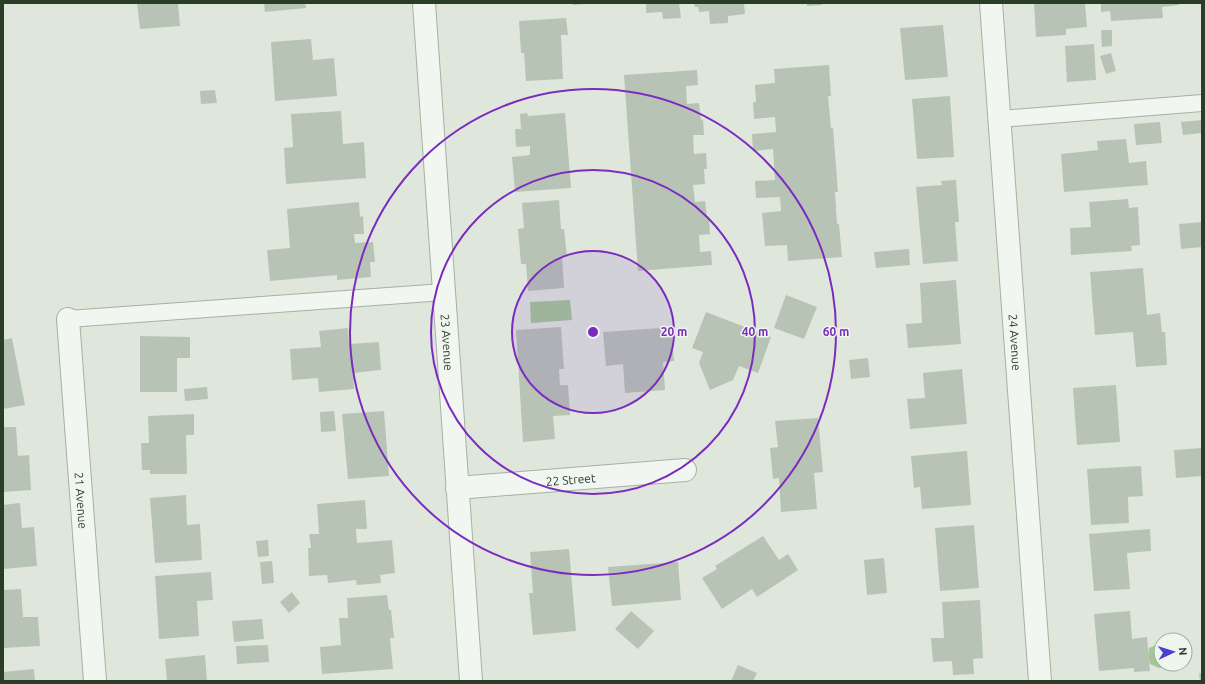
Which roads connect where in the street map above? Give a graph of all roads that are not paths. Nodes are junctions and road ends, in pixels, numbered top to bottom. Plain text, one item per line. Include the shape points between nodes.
1 (424, 3) edge
2 (991, 3) edge
3 (1202, 103) edge
4 (1000, 119) junction
5 (444, 292) junction
6 (68, 319) joint
7 (686, 470) dead end
8 (457, 488) junction
9 (95, 681) edge
10 (471, 681) edge
11 (1040, 681) edge

1 - 5 street, 23 Avenue
2 - 4 street, 24 Avenue
3 - 4 lane
4 - 11 street, 24 Avenue
5 - 6 lane
5 - 8 street, 23 Avenue
6 - 9 street, 21 Avenue
7 - 8 street, 22 Street
8 - 10 street, 23 Avenue

